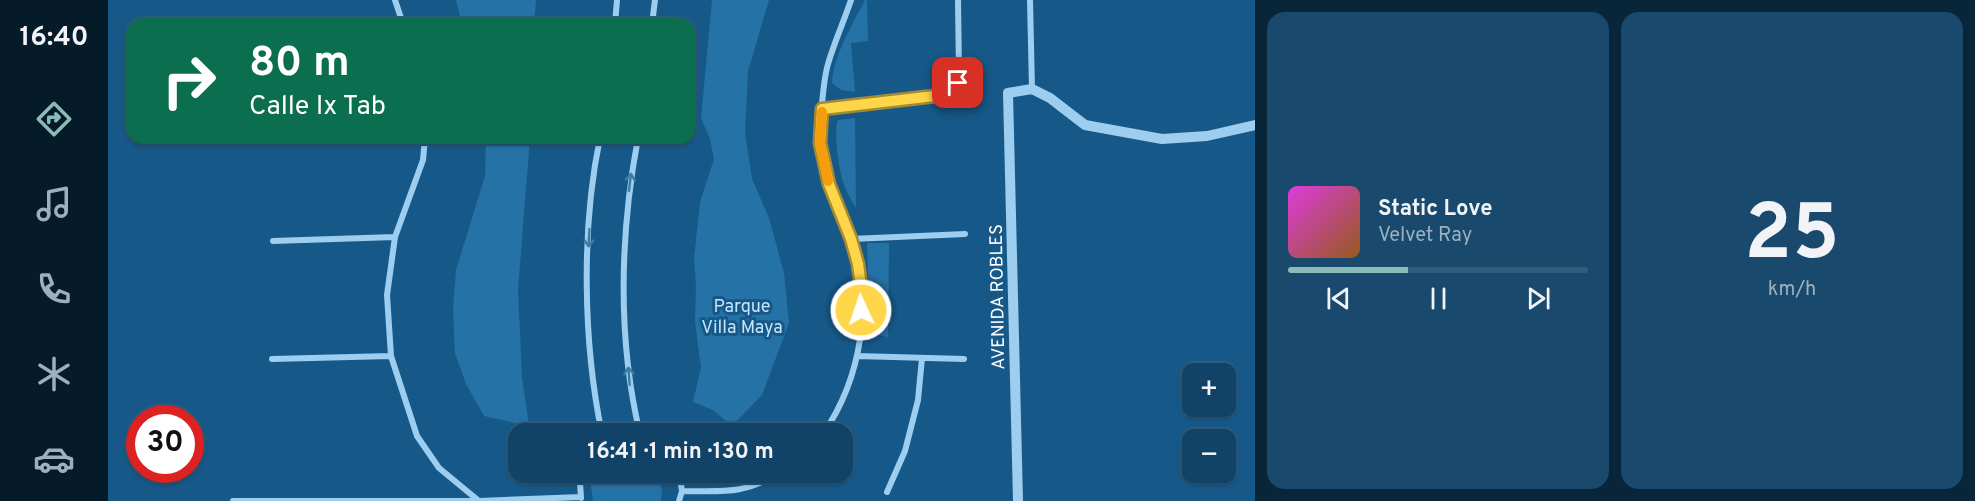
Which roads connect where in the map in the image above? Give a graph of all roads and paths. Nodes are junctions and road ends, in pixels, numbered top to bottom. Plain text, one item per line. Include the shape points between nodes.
1 (395, 0) edge
2 (617, 0) edge
3 (655, 0) edge
4 (851, 0) edge
5 (958, 0) edge
6 (1030, 0) edge
7 (402, 18) edge
8 (616, 18) edge
9 (653, 18) edge
10 (1032, 89) junction
11 (968, 93) dead end
12 (952, 94) junction
13 (822, 109) junction
14 (1255, 125) edge
15 (424, 144) edge
16 (599, 144) edge
17 (637, 144) edge
18 (965, 234) dead end
19 (395, 237) junction
20 (851, 239) junction
21 (273, 241) dead end
22 (391, 356) junction
23 (857, 356) junction
24 (922, 358) junction
25 (272, 359) dead end
26 (964, 359) dead end
27 (600, 423) edge
28 (637, 423) edge
29 (829, 423) edge
30 (580, 483) edge
31 (680, 483) edge
32 (762, 483) edge
33 (681, 491) junction
34 (887, 492) dead end
35 (582, 499) edge
36 (233, 501) edge
37 (478, 501) edge
38 (679, 501) edge
39 (1018, 501) edge

1 - 7 street
2 - 8 street
3 - 9 street
4 - 13 street via 827,66
5 - 12 street via 959,75
6 - 10 street
10 - 14 street via 1085,125 1162,139 1208,136
10 - 39 street, AVENIDA ROBLES via 1008,93
11 - 12 street
12 - 13 street
13 - 20 street via 820,143 829,184
15 - 19 street via 423,160
16 -> 27 street via 592,177 587,290 594,397
28 -> 17 street via 631,395 623,291 629,182
18 - 20 street
19 - 21 street
19 - 22 street via 387,295
20 - 23 street via 862,293
22 - 25 street
22 - 37 street via 417,436 439,468
23 - 24 street
23 - 29 street
24 - 26 street
24 - 34 street via 918,400 908,441
30 - 35 street
31 - 33 street
32 - 33 street via 735,491
33 - 38 street
35 - 37 street
36 - 37 street

